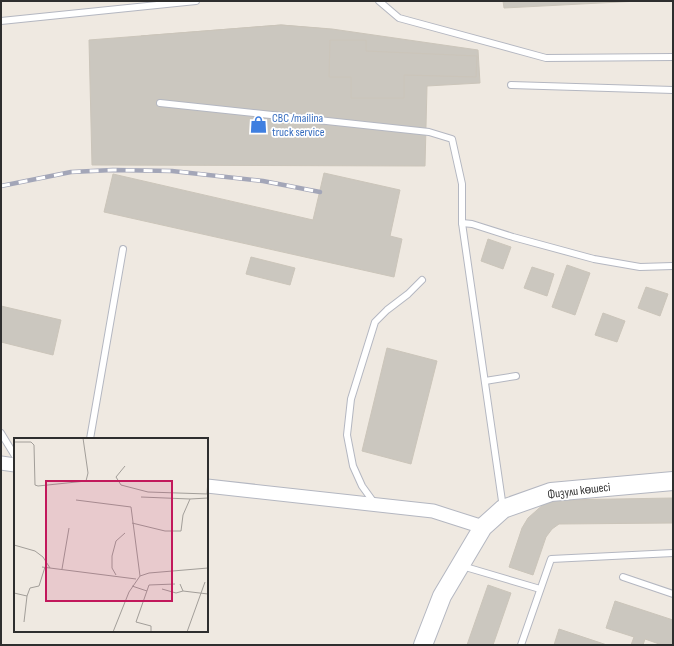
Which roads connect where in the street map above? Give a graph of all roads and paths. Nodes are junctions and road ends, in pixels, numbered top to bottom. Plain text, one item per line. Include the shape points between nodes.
1 (196, 1) edge
2 (379, 1) edge
3 (1, 21) edge
4 (673, 57) edge
5 (511, 85) dead end
6 (673, 90) edge
7 (160, 102) dead end
8 (462, 223) junction
9 (123, 249) dead end
10 (673, 266) edge
11 (422, 280) dead end
12 (516, 376) dead end
13 (485, 381) junction
14 (1, 433) edge
15 (90, 438) edge
16 (14, 454) edge
17 (1, 463) edge
18 (14, 465) edge
19 (673, 481) edge
20 (208, 486) edge
21 (376, 505) junction
22 (503, 510) junction
23 (483, 527) junction
24 (673, 553) edge
25 (460, 565) junction
26 (623, 578) dead end
27 (540, 589) junction
28 (673, 594) edge
29 (423, 645) edge
30 (520, 645) edge

1 - 3 lane
2 - 4 lane via 399,18 546,58
5 - 6 lane
7 - 8 lane via 429,132 452,138 462,184
8 - 10 lane via 594,259 640,267
8 - 13 lane
9 - 15 lane
11 - 21 lane via 375,322 351,399 347,435 353,466 362,486
12 - 13 lane
13 - 22 lane
14 - 16 lane
17 - 18 street
19 - 22 street, Физули көшесі via 551,492
20 - 21 street
21 - 23 street via 433,511
22 - 23 street, Физули көшесі
23 - 25 street, Физули көшесі
24 - 27 lane via 551,559
25 - 27 lane
25 - 29 street, Физули көшесі via 442,596
26 - 28 lane
27 - 30 lane

